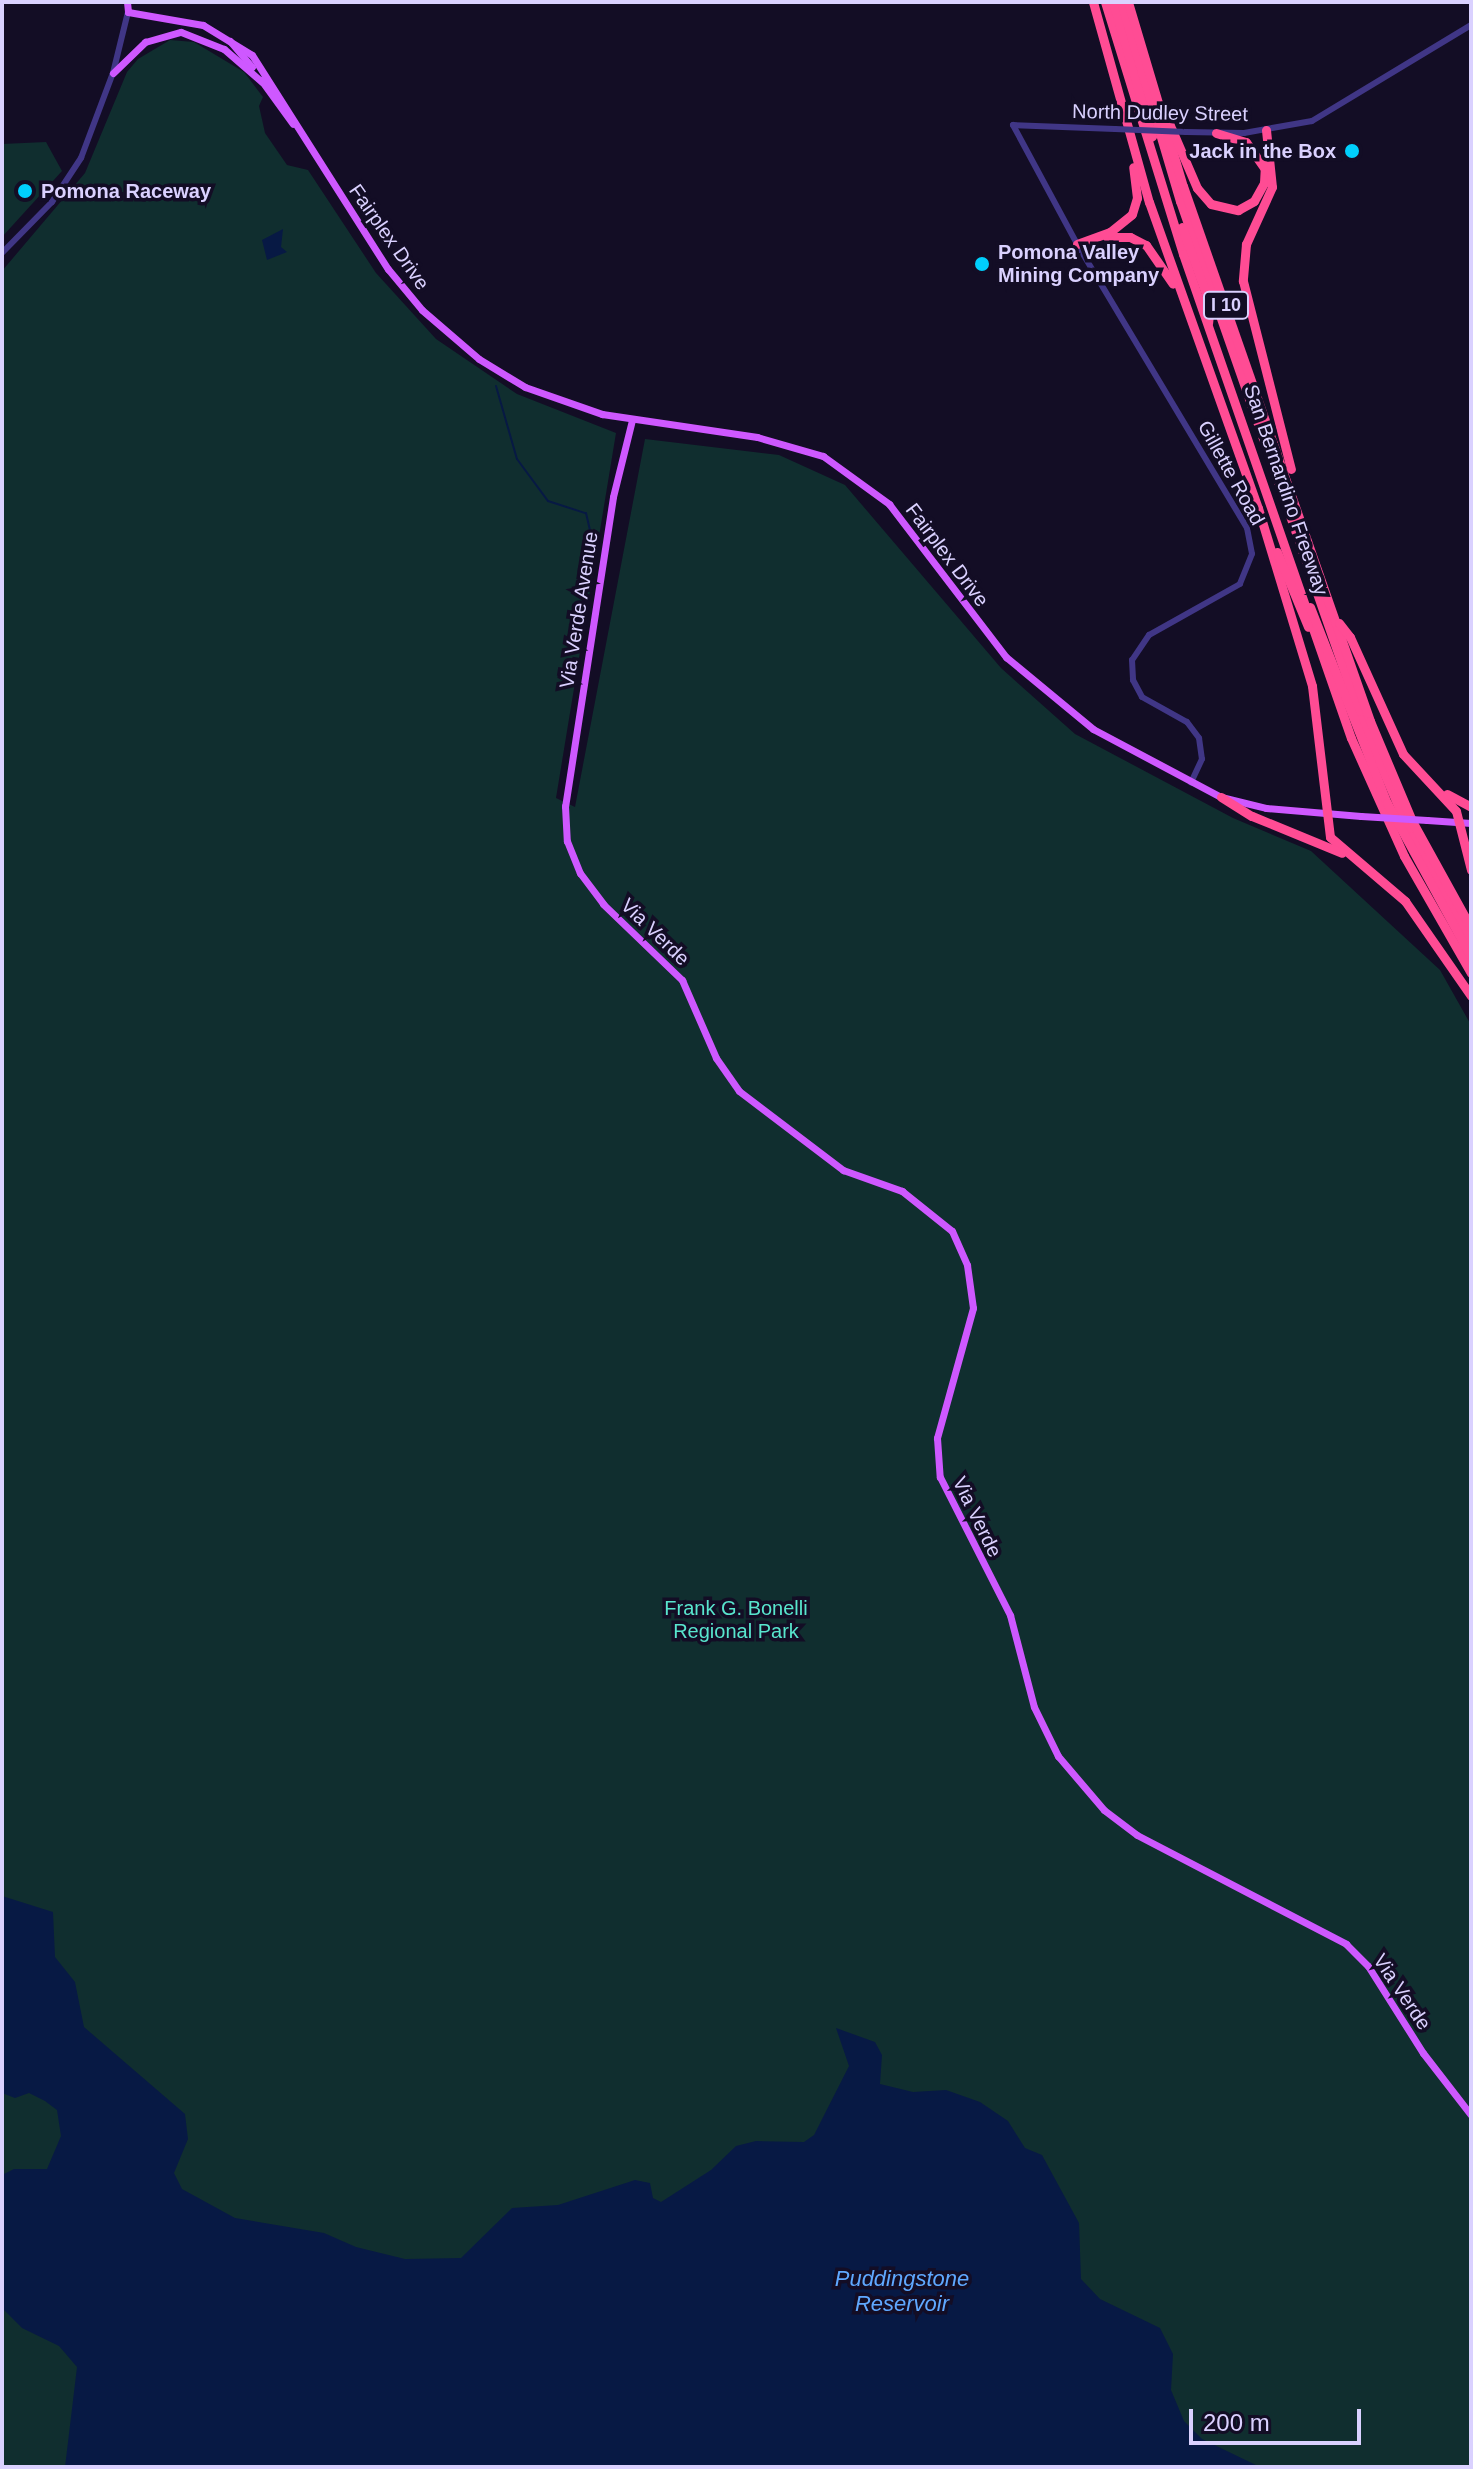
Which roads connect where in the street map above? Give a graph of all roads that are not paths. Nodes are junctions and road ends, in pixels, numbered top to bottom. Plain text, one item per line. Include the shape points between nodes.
1 (127, 2) edge
2 (1093, 2) edge
3 (1105, 2) edge
4 (1113, 2) edge
5 (1121, 2) edge
6 (1128, 2) edge
7 (128, 12) junction
8 (1471, 25) edge
9 (230, 41) junction
10 (113, 73) junction
11 (1150, 80) junction
12 (262, 82) junction
13 (1124, 118) junction
14 (294, 124) junction
15 (1013, 125) joint
16 (1266, 130) junction
17 (1216, 133) junction
18 (1266, 172) junction
19 (1077, 244) junction
20 (2, 253) edge
21 (1192, 321) junction
22 (1208, 326) junction
23 (632, 420) junction
24 (1258, 508) junction
25 (1306, 530) junction
26 (1306, 601) junction
27 (1334, 617) junction
28 (1332, 683) junction
29 (1191, 783) junction
30 (1440, 791) junction
31 (1221, 797) junction
32 (565, 806) joint
33 (1471, 807) edge
34 (1327, 813) junction
35 (1458, 822) junction
36 (1471, 823) edge
37 (1366, 866) junction
38 (1471, 870) edge
39 (1471, 928) edge
40 (1471, 942) edge
41 (1471, 957) edge
42 (1471, 973) edge
43 (1471, 996) edge
44 (1471, 2115) edge

1 - 7 main road
2 - 13 highway
3 - 22 highway, San Bernardino Freeway / I 10
4 - 22 highway via 1210,305
5 - 40 highway via 1180,201 1361,719 1411,836
6 - 11 highway, San Bernardino Freeway / I 10
7 - 9 main road, Fairplex Drive via 182,18
7 - 10 street
8 - 16 street, North Dudley Street via 1330,113
9 - 12 main road, Fairplex Drive
9 - 14 main road, Fairplex Drive via 264,70
10 - 12 main road via 145,42 181,32 224,49
10 - 20 street via 72,174
11 - 18 highway via 1197,188 1211,204 1229,210 1247,207 1260,194
11 - 25 highway, San Bernardino Freeway / I 10
12 - 14 main road, Fairplex Drive via 284,119
13 - 19 highway via 1135,206 1119,226
13 - 21 highway
14 - 23 main road, Fairplex Drive via 388,269 440,328 525,387
15 - 17 street, North Dudley Street, bridge
15 - 19 street, Gillette Road
16 - 17 street, North Dudley Street
16 - 18 highway
16 - 25 highway via 1272,187 1250,231 1243,281
17 - 18 highway via 1246,142
19 - 21 highway via 1112,235 1146,245 1161,261
19 - 29 street, Gillette Road via 1241,515 1251,541 1250,565 1240,584 1149,635 1132,660 1133,680 1142,697 1187,722 1199,738 1202,759
21 - 24 highway
22 - 26 highway, San Bernardino Freeway / I 10
23 - 29 main road, Fairplex Drive via 780,442 847,469 891,507 978,623 1031,681 1093,729
23 - 32 main road, Via Verde Avenue via 613,497
24 - 28 highway
24 - 34 highway via 1316,701
25 - 27 highway, San Bernardino Freeway / I 10
26 - 28 highway, San Bernardino Freeway / I 10
26 - 41 highway via 1317,614 1387,803
27 - 30 highway via 1350,637 1403,754
27 - 39 highway, San Bernardino Freeway / I 10 via 1400,794
28 - 42 highway, San Bernardino Freeway / I 10 via 1389,825
29 - 31 main road, Fairplex Drive
30 - 33 highway
30 - 35 highway
31 - 34 main road, Fairplex Drive via 1266,808
31 - 37 highway
32 - 44 main road, Via Verde via 567,841 580,873 603,904 682,980 716,1058 739,1091 843,1170 902,1191 952,1231 967,1265 973,1308 937,1438 940,1477 954,1515 1010,1615 1034,1707 1058,1756 1104,1810 1137,1835 1346,1944 1368,1966 1423,2053
34 - 35 main road, Fairplex Drive, bridge
34 - 37 highway via 1330,837
35 - 36 main road, Fairplex Drive
35 - 38 highway
37 - 43 highway via 1405,901

